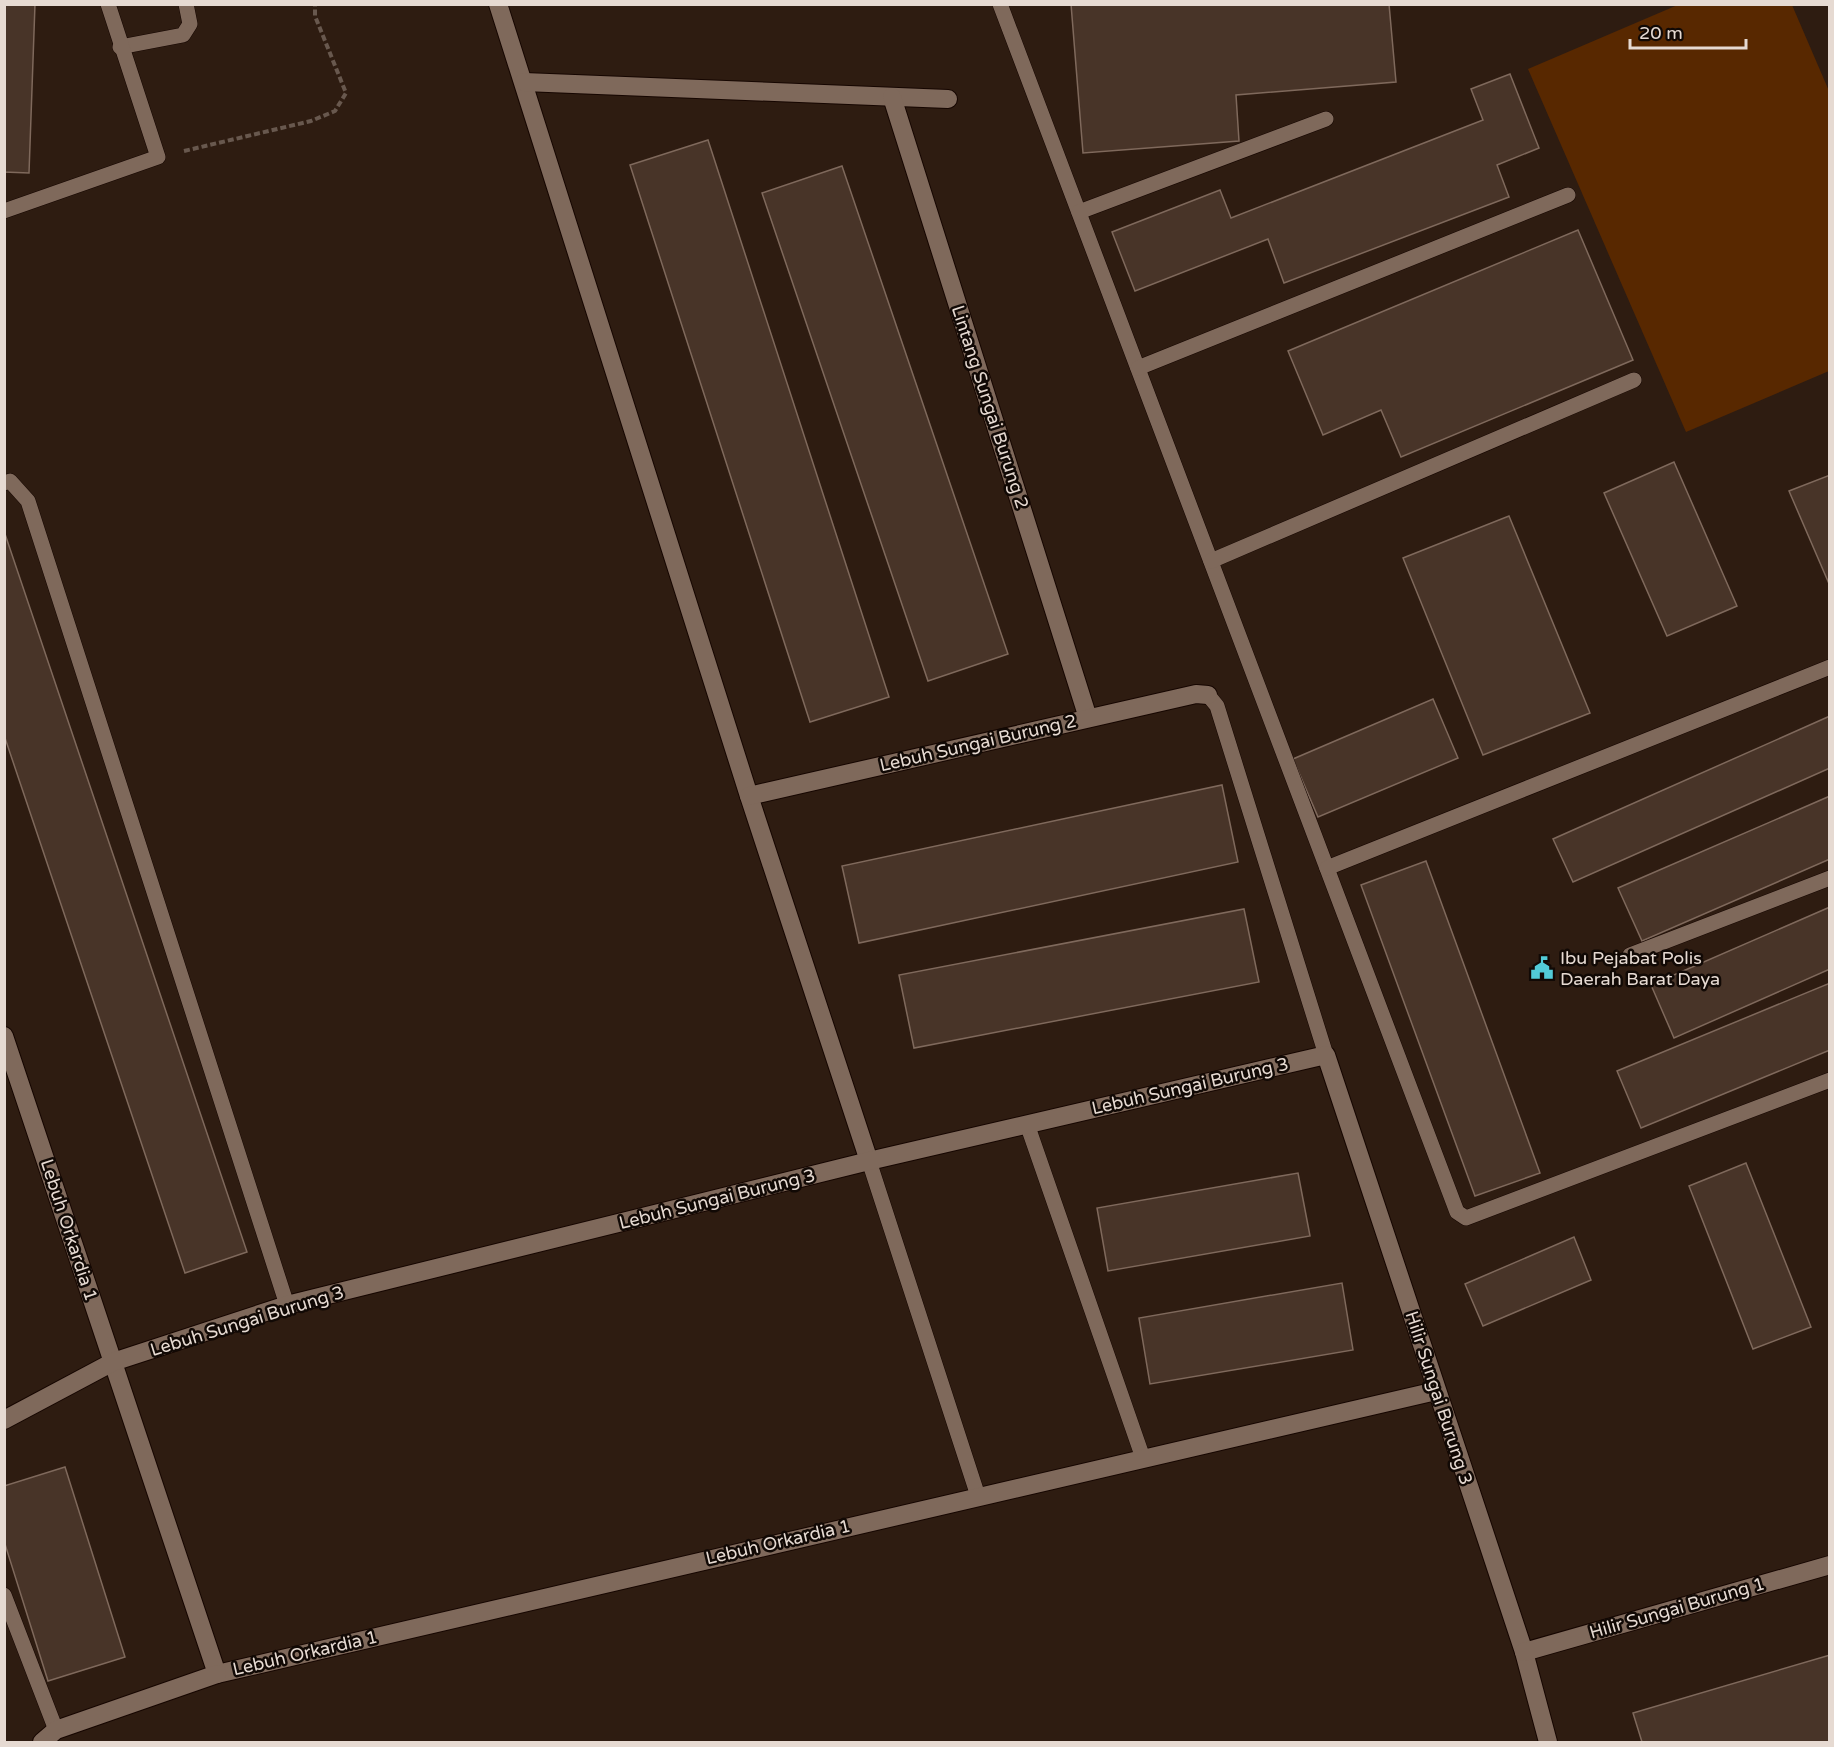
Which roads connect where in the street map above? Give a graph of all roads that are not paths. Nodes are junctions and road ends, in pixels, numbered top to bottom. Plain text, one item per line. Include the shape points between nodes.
1 (108, 4) edge
2 (186, 4) edge
3 (498, 4) edge
4 (1000, 4) edge
5 (120, 47) junction
6 (524, 82) junction
7 (892, 97) junction
8 (948, 99) dead end
9 (1326, 119) dead end
10 (1568, 195) dead end
11 (4, 211) edge
12 (1079, 212) junction
13 (1138, 368) junction
14 (1634, 380) dead end
15 (4, 483) edge
16 (1211, 561) junction
17 (1830, 667) edge
18 (1208, 695) joint
19 (1088, 718) junction
20 (749, 796) junction
21 (1327, 868) junction
22 (1830, 878) edge
23 (1630, 955) dead end
24 (4, 1036) edge
25 (1326, 1055) junction
26 (1830, 1080) edge
27 (1027, 1124) junction
28 (869, 1161) junction
29 (287, 1305) junction
30 (113, 1362) junction
31 (1436, 1391) junction
32 (4, 1420) edge
33 (1143, 1458) junction
34 (978, 1496) junction
35 (1830, 1565) edge
36 (4, 1595) edge
37 (1524, 1652) junction
38 (217, 1674) junction
39 (49, 1736) edge
40 (1548, 1743) edge

1 - 5 lane
2 - 5 lane via 190,24 183,36
3 - 6 street
4 - 12 lane
5 - 11 lane via 158,157
6 - 7 street
6 - 20 street
7 - 8 street
7 - 19 street, Lintang Sungai Burung 2
9 - 12 lane
10 - 13 lane
12 - 13 lane
13 - 16 lane
14 - 16 lane
15 - 29 lane via 10,481 28,501
16 - 21 lane
17 - 21 lane
18 - 19 street, Lebuh Sungai Burung 2 via 1197,693
18 - 25 lane via 1217,706
19 - 20 street, Lebuh Sungai Burung 2
20 - 28 street
21 - 26 lane via 1458,1212 1466,1218
22 - 23 lane
24 - 30 street, Lebuh Orkardia 1
25 - 27 street, Lebuh Sungai Burung 3
25 - 31 street, Hilir Sungai Burung 3
27 - 28 street, Lebuh Sungai Burung 3
27 - 33 lane
28 - 29 street, Lebuh Sungai Burung 3
28 - 34 lane
29 - 30 street, Lebuh Sungai Burung 3
30 - 32 street, Lebuh Sungai Burung 3
30 - 38 street, Lebuh Orkardia 1
31 - 33 street, Lebuh Orkardia 1
31 - 37 street, Hilir Sungai Burung 3
33 - 34 street, Lebuh Orkardia 1
34 - 38 street, Lebuh Orkardia 1
35 - 37 street, Hilir Sungai Burung 1
36 - 39 lane
37 - 40 street, Hilir Sungai Burung 3
38 - 39 street

